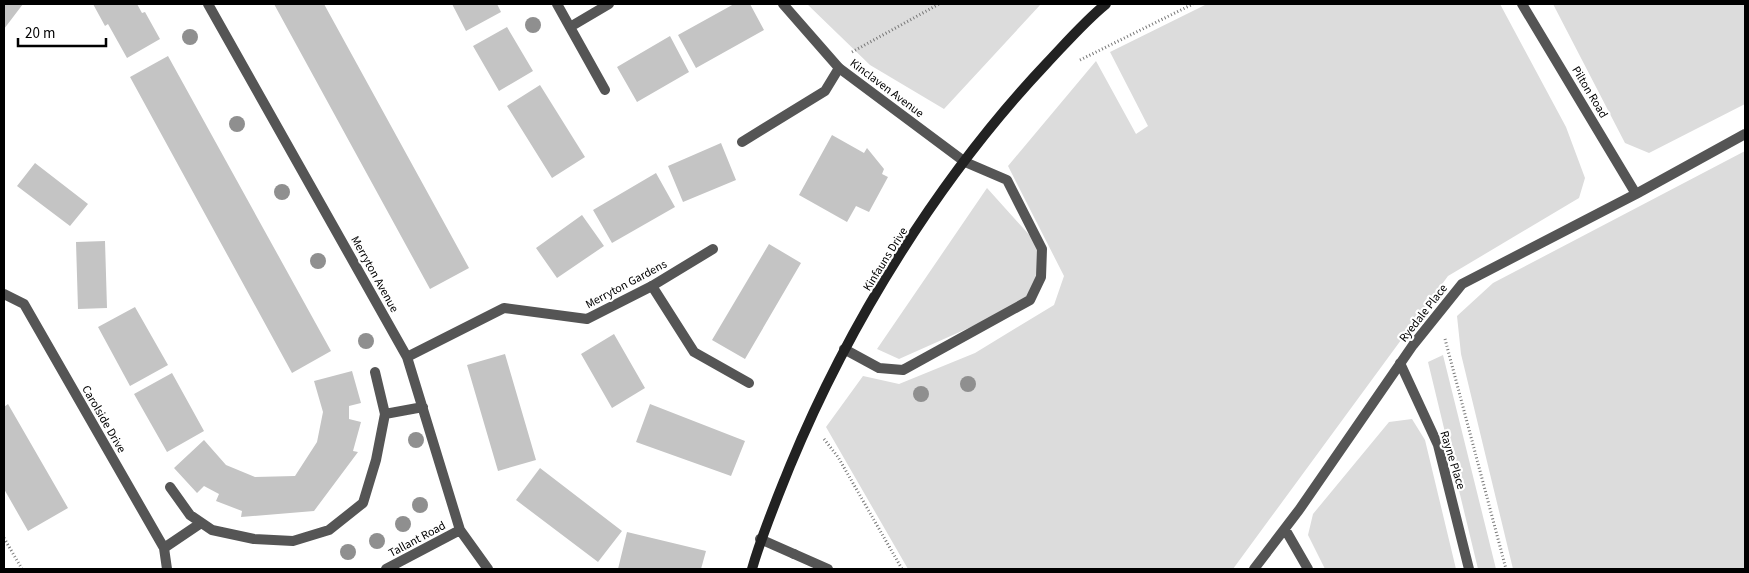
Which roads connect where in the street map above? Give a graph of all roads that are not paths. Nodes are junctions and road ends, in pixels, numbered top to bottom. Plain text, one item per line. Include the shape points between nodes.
1 (208, 4) edge
2 (557, 4) edge
3 (609, 4) edge
4 (783, 4) edge
5 (1106, 4) edge
6 (1522, 4) edge
7 (570, 27) junction
8 (837, 65) junction
9 (605, 90) dead end
10 (1745, 134) edge
11 (742, 142) dead end
12 (964, 162) junction
13 (1636, 194) junction
14 (713, 250) dead end
15 (652, 286) junction
16 (4, 294) edge
17 (844, 349) junction
18 (407, 357) junction
19 (1400, 363) junction
20 (375, 372) dead end
21 (749, 383) dead end
22 (423, 408) junction
23 (385, 414) junction
24 (170, 488) dead end
25 (201, 523) junction
26 (1285, 529) junction
27 (460, 530) junction
28 (760, 539) junction
29 (164, 548) junction
30 (167, 569) edge
31 (386, 569) edge
32 (488, 569) edge
33 (752, 569) edge
34 (828, 569) edge
35 (1254, 569) edge
36 (1308, 569) edge
37 (1469, 569) edge

1 - 18 street, Merryton Avenue
2 - 7 street
3 - 7 street
4 - 8 street, Kinclaven Avenue
5 - 12 street, Kinfauns Drive via 1024,87
6 - 13 street, Pilton Road
7 - 9 street
8 - 11 street via 825,91
8 - 12 street, Kinclaven Avenue
10 - 13 street, Ryedale Place
12 - 17 street, Kinfauns Drive via 906,246
12 - 17 street, Kinclaven Avenue via 1007,180 1042,249 1041,277 1030,300 903,370 879,368
13 - 19 street, Ryedale Place via 1462,284
14 - 15 street, Merryton Gardens
15 - 18 street, Merryton Gardens via 587,319 504,308
15 - 21 street via 694,352
16 - 29 street, Carolside Drive via 24,304
17 - 28 street, Kinfauns Drive
18 - 22 street, Merryton Avenue
19 - 26 street, Ryedale Place
19 - 37 street, Rayne Place via 1438,445
20 - 23 street
22 - 23 street
22 - 27 street, Merryton Avenue
23 - 25 street via 363,503 329,530 293,541 254,539 212,530
24 - 25 street via 190,515
25 - 29 street
26 - 35 street, Ryedale Place
26 - 36 street
27 - 31 street, Tallant Road
27 - 32 street, Merryton Avenue
28 - 33 street, Kinfauns Drive
28 - 34 street
29 - 30 street, Carolside Drive

